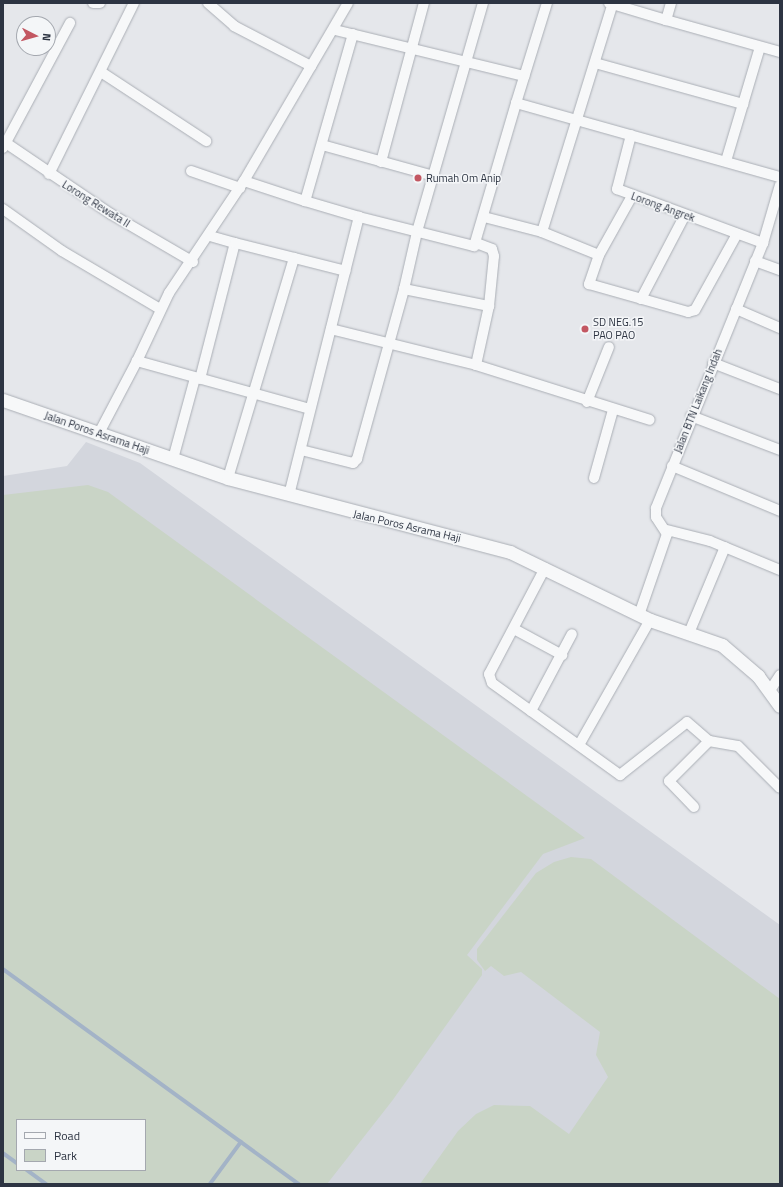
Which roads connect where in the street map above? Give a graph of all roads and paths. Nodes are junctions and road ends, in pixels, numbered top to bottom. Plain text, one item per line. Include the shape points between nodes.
1 (93, 3) edge
2 (100, 3) edge
3 (134, 3) edge
4 (208, 3) edge
5 (348, 3) edge
6 (424, 3) edge
7 (482, 3) edge
8 (547, 3) edge
9 (611, 3) edge
10 (670, 3) edge
11 (666, 20) junction
12 (70, 23) dead end
13 (335, 30) junction
14 (353, 34) junction
15 (760, 47) junction
16 (411, 50) junction
17 (780, 52) edge
18 (466, 61) junction
19 (595, 63) junction
20 (312, 66) junction
21 (101, 72) junction
22 (524, 76) junction
23 (516, 103) junction
24 (743, 104) junction
25 (578, 122) junction
26 (631, 135) junction
27 (206, 140) dead end
28 (4, 144) edge
29 (322, 145) junction
30 (726, 161) junction
31 (381, 162) junction
32 (191, 171) dead end
33 (49, 174) junction
34 (434, 176) junction
35 (780, 178) edge
36 (242, 185) junction
37 (780, 185) edge
38 (632, 196) junction
39 (305, 200) junction
40 (3, 209) edge
41 (685, 215) junction
42 (359, 217) junction
43 (484, 217) junction
44 (775, 222) edge
45 (417, 232) junction
46 (542, 232) junction
47 (737, 234) junction
48 (210, 236) junction
49 (235, 242) junction
50 (476, 243) junction
51 (763, 243) junction
52 (599, 255) junction
53 (294, 258) junction
54 (755, 261) junction
55 (193, 262) junction
56 (780, 270) edge
57 (346, 271) junction
58 (404, 289) junction
59 (641, 299) junction
60 (489, 306) junction
61 (160, 309) junction
62 (736, 309) junction
63 (780, 328) edge
64 (331, 329) junction
65 (389, 342) junction
66 (609, 347) dead end
67 (137, 361) junction
68 (713, 364) junction
69 (476, 365) junction
70 (198, 378) junction
71 (780, 389) edge
72 (254, 395) junction
73 (3, 400) edge
74 (587, 402) junction
75 (310, 409) junction
76 (613, 410) junction
77 (691, 416) junction
78 (650, 420) dead end
79 (98, 435) junction
80 (301, 450) junction
81 (780, 450) edge
82 (173, 459) junction
83 (672, 466) junction
84 (228, 478) junction
85 (594, 478) dead end
86 (290, 495) junction
87 (780, 511) edge
88 (667, 530) junction
89 (725, 547) junction
90 (544, 568) junction
91 (780, 570) edge
92 (645, 618) junction
93 (514, 629) junction
94 (689, 632) junction
95 (572, 634) dead end
96 (562, 655) junction
97 (780, 675) edge
98 (769, 692) junction
99 (780, 706) edge
100 (531, 711) junction
101 (709, 741) junction
102 (579, 745) junction
103 (780, 788) edge
104 (694, 807) dead end

1 - 2 street
3 - 21 street
4 - 20 street via 234,26
5 - 13 street
6 - 16 street
7 - 18 street
8 - 22 street
9 - 11 street
9 - 19 street
10 - 11 street
11 - 15 street
12 - 28 street
13 - 14 street
13 - 20 street
14 - 16 street
14 - 29 street
15 - 17 street
15 - 24 street
16 - 18 street
16 - 31 street
18 - 22 street
18 - 34 street
19 - 24 street
19 - 25 street
20 - 36 street
21 - 27 street
21 - 33 street
22 - 23 street
23 - 25 street
23 - 43 street
24 - 30 street
25 - 26 street
25 - 46 street
26 - 30 street
26 - 38 street, Lorong Angrek via 616,186
28 - 33 street, Lorong Rewata II
29 - 31 street
29 - 39 street
30 - 35 street
31 - 34 street
32 - 36 street
33 - 55 street, Lorong Rewata II
34 - 45 street
36 - 39 street
36 - 48 street
37 - 44 street, Jalan BTN Laikang Indah
38 - 41 street, Lorong Angrek
38 - 52 street
39 - 42 street
40 - 61 street via 62,251
41 - 47 street, Lorong Angrek
41 - 59 street
42 - 45 street
42 - 57 street
43 - 46 street
43 - 50 street
44 - 51 street, Jalan BTN Laikang Indah
45 - 50 street via 470,245
45 - 58 street
46 - 52 street
47 - 51 street, Lorong Angrek
47 - 59 street via 695,310 688,312
48 - 49 street
48 - 55 street
49 - 53 street
49 - 70 street
50 - 60 street via 494,252
51 - 54 street, Jalan BTN Laikang Indah
52 - 59 street via 588,284
53 - 57 street
53 - 72 street
54 - 56 street
54 - 62 street, Jalan BTN Laikang Indah
55 - 61 street
57 - 64 street
58 - 60 street
58 - 65 street
60 - 69 street
61 - 67 street
62 - 63 street
62 - 68 street, Jalan BTN Laikang Indah
64 - 65 street
64 - 75 street
65 - 69 street
65 - 80 street via 355,462
66 - 74 street
67 - 70 street
67 - 79 street
68 - 71 street
68 - 77 street, Jalan BTN Laikang Indah
69 - 74 street
70 - 72 street
70 - 82 street
72 - 75 street
72 - 84 street
73 - 79 street, Jalan Poros Asrama Haji
74 - 76 street
75 - 80 street
76 - 78 street
76 - 85 street
77 - 81 street
77 - 83 street, Jalan BTN Laikang Indah
79 - 82 street, Jalan Poros Asrama Haji
80 - 86 street
82 - 84 street, Jalan Poros Asrama Haji
83 - 87 street
83 - 88 street, Jalan BTN Laikang Indah via 654,514
84 - 86 street, Jalan Poros Asrama Haji
86 - 90 street, Jalan Poros Asrama Haji via 486,544
88 - 89 street
88 - 92 street
89 - 91 street
89 - 94 street
90 - 92 street, Jalan Poros Asrama Haji
90 - 93 street
92 - 94 street, Jalan Poros Asrama Haji
92 - 102 street
93 - 96 street
93 - 100 street via 488,679
94 - 98 street, Jalan Poros Asrama Haji via 722,645 747,665
95 - 96 street
96 - 100 street
97 - 98 street
98 - 99 street, Jalan Poros Asrama Haji
100 - 102 street
101 - 102 street via 684,723 622,775
101 - 103 street via 738,746
101 - 104 street via 669,781

